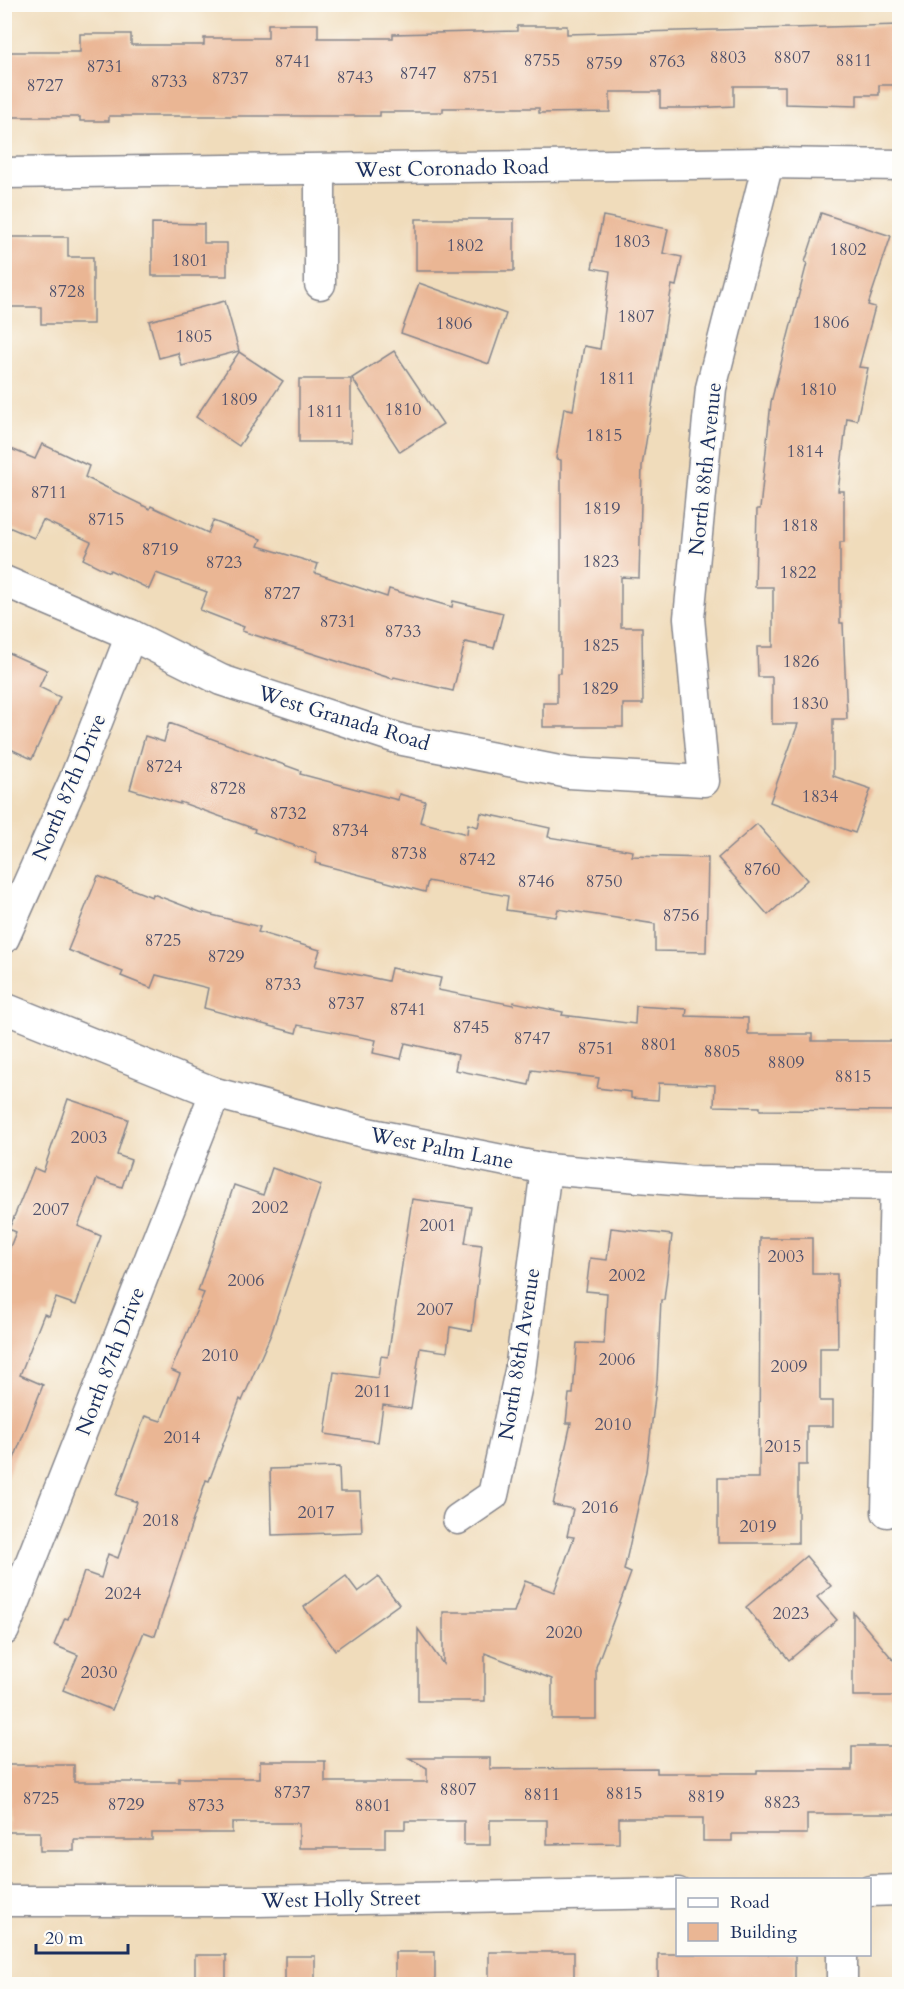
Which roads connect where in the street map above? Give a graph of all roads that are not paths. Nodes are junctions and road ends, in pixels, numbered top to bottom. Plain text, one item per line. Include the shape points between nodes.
1 (768, 163) junction
2 (900, 165) edge
3 (320, 170) junction
4 (4, 173) edge
5 (320, 284) dead end
6 (4, 581) edge
7 (131, 634) junction
8 (704, 781) joint
9 (4, 938) edge
10 (4, 1008) edge
11 (214, 1093) junction
12 (546, 1169) junction
13 (897, 1185) edge
14 (887, 1512) dead end
15 (458, 1519) dead end
16 (4, 1629) edge
17 (900, 1890) edge
18 (871, 1891) edge
19 (676, 1893) edge
20 (4, 1901) edge
21 (842, 1956) edge
22 (842, 1984) edge

1 - 2 street, West Coronado Road
1 - 3 street, West Coronado Road
1 - 8 street, North 88th Avenue via 711,388 689,618
3 - 4 street, West Coronado Road
3 - 5 street
6 - 7 street, West Granada Road
7 - 8 street, West Granada Road via 221,680 403,740 568,773
7 - 9 street, North 87th Drive via 74,781
10 - 11 street, West Palm Lane
11 - 12 street, West Palm Lane via 367,1133
11 - 16 street, North 87th Drive
12 - 13 street, West Palm Lane via 697,1182
12 - 15 street, North 88th Avenue via 520,1371 493,1496
13 - 14 street
17 - 18 street
19 - 20 street, West Holly Street
21 - 22 street

